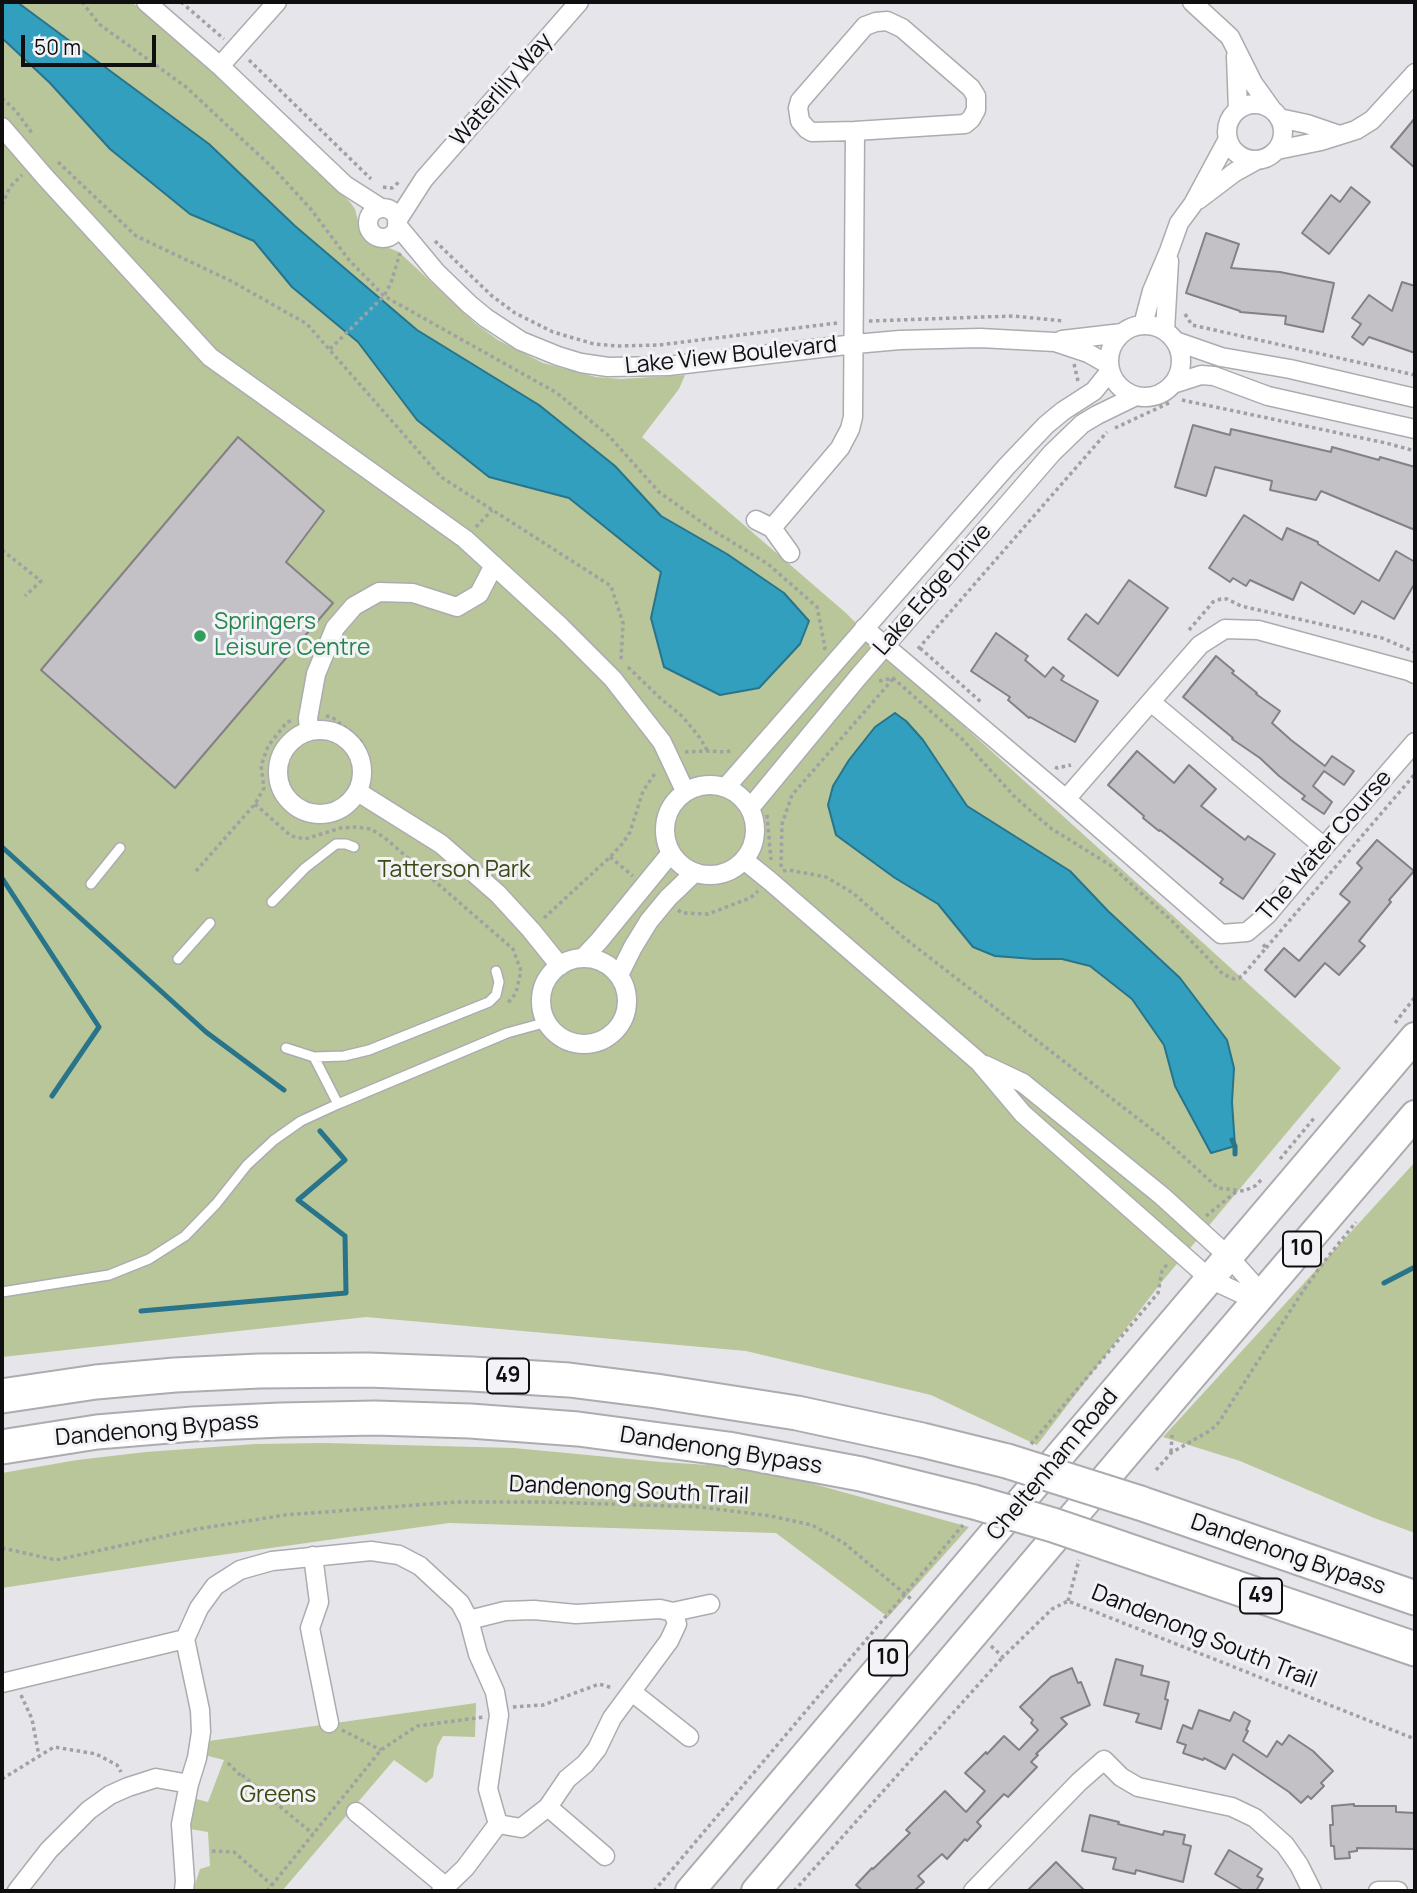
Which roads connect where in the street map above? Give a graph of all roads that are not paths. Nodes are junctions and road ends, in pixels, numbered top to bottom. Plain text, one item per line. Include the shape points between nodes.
1 (146, 2) edge
2 (277, 2) edge
3 (579, 2) edge
4 (1196, 3) edge
5 (1235, 45) junction
6 (220, 66) junction
7 (1415, 72) edge
8 (1238, 110) junction
9 (1276, 114) junction
10 (2, 127) edge
11 (855, 131) junction
12 (1339, 135) junction
13 (1228, 139) junction
14 (1277, 150) junction
15 (1255, 161) junction
16 (424, 178) junction
17 (1193, 204) junction
18 (386, 220) junction
19 (1169, 251) junction
20 (1143, 325) junction
21 (1122, 333) junction
22 (1170, 336) junction
23 (1066, 342) junction
24 (855, 344) junction
25 (1110, 368) junction
26 (1173, 384) junction
27 (1136, 396) junction
28 (1415, 398) edge
29 (1415, 429) edge
30 (790, 553) dead end
31 (494, 565) junction
32 (864, 628) junction
33 (885, 646) junction
34 (1415, 674) edge
35 (1151, 702) junction
36 (303, 725) junction
37 (1415, 742) edge
38 (726, 787) junction
39 (685, 791) junction
40 (358, 792) junction
41 (1066, 799) junction
42 (750, 807) junction
43 (355, 846) dead end
44 (1324, 847) junction
45 (120, 848) dead end
46 (671, 853) junction
47 (744, 860) junction
48 (694, 873) junction
49 (91, 884) dead end
50 (272, 902) dead end
51 (210, 923) dead end
52 (583, 958) junction
53 (178, 959) dead end
54 (560, 966) junction
55 (496, 971) dead end
56 (618, 975) junction
57 (547, 1022) junction
58 (1404, 1032) edge
59 (286, 1048) dead end
60 (314, 1057) junction
61 (979, 1062) junction
62 (338, 1104) junction
63 (1415, 1115) edge
64 (1229, 1257) junction
65 (1210, 1279) junction
66 (2, 1292) edge
67 (1260, 1298) junction
68 (2, 1396) edge
69 (2, 1447) edge
70 (313, 1556) junction
71 (1415, 1598) edge
72 (710, 1604) dead end
73 (673, 1612) junction
74 (469, 1620) junction
75 (186, 1639) junction
76 (1415, 1649) edge
77 (8, 1682) edge
78 (632, 1692) junction
79 (329, 1723) road end
80 (689, 1737) dead end
81 (189, 1784) junction
82 (548, 1807) junction
83 (356, 1812) dead end
84 (498, 1824) junction
85 (605, 1856) dead end
86 (443, 1889) edge
87 (17, 1891) edge
88 (184, 1891) edge
89 (690, 1891) edge
90 (756, 1891) edge
91 (973, 1891) edge
92 (1312, 1891) edge
93 (1378, 1891) edge
94 (1398, 1891) edge

1 - 6 street, Lake View Boulevard
2 - 6 street
3 - 16 street, Waterlily Way
4 - 5 street
5 - 8 street
5 - 9 street via 1253,83
6 - 18 street, Lake View Boulevard
7 - 12 street via 1372,120
8 - 9 street via 1256,104
8 - 13 street via 1228,123
9 - 12 street
9 - 14 street via 1283,125
10 - 31 street via 210,358 465,539
11 - 11 street via 965,124 975,114 976,96 902,28 876,22 865,26 797,108 800,121 812,132
11 - 24 street
12 - 14 street
13 - 15 street via 1241,157
13 - 17 street
14 - 15 street
15 - 17 street
16 - 18 street, Waterlily Way
16 - 18 street, Waterlily Way via 408,190
17 - 19 street via 1179,223
18 - 24 street, Lake View Boulevard via 412,240 469,304 502,330 580,363 668,366
19 - 20 street
19 - 22 street
20 - 21 street
20 - 22 street via 1155,326
21 - 23 street, Lake View Boulevard
21 - 25 street via 1110,353
22 - 26 street via 1180,351 1181,363
22 - 28 street via 1221,357
23 - 24 street, Lake View Boulevard via 941,338
23 - 25 street, Lake View Boulevard
24 - 30 street via 853,417 846,440 764,524
25 - 27 street via 1120,387
25 - 32 street, Lake Edge Drive via 1088,396 1039,432
26 - 27 street via 1156,395
26 - 29 street via 1207,375 1268,396
27 - 33 street, Lake Edge Drive via 1082,424 1052,453
31 - 36 street via 479,594 457,607 413,593 379,592 354,606 335,628 316,674
31 - 39 street via 613,679 662,742
32 - 33 street, The Water Course
32 - 38 street, Lake Edge Drive via 832,653
33 - 41 street, The Water Course
33 - 42 street, Lake Edge Drive
34 - 35 street via 1258,630 1225,629 1200,645
35 - 41 street
35 - 44 street
36 - 40 street via 339,734 358,753 362,768
36 - 40 street via 300,734 287,744 277,772 292,806 322,815 338,811
37 - 44 street, The Water Course
38 - 39 street via 712,784
38 - 42 street
39 - 46 street via 666,820 664,831
40 - 54 street via 441,844 498,894
41 - 44 street, The Water Course via 1221,934 1251,929
42 - 47 street via 755,835
43 - 50 lane via 336,845
45 - 49 lane
46 - 48 street
46 - 52 street
47 - 48 street via 721,874
47 - 61 street via 775,876
48 - 56 street via 649,921
51 - 53 lane
52 - 54 street
52 - 56 street via 601,962
54 - 57 street via 542,998
55 - 60 lane via 499,982 489,1002 369,1050
56 - 57 street via 625,988 625,1016 607,1038 594,1043 567,1041
57 - 62 lane via 507,1033
58 - 64 main road, Cheltenham Road / 10
59 - 60 lane
60 - 62 lane
61 - 64 street via 1023,1083
61 - 65 street via 1023,1114
62 - 66 lane via 274,1140 185,1236 149,1259 109,1275
63 - 67 main road, 10
64 - 65 main road, Cheltenham Road / 10
64 - 67 street
65 - 67 street
65 - 89 main road, Cheltenham Road / 10
67 - 90 main road, 10
68 - 71 highway, Dandenong Bypass / 49, bridge via 175,1375 368,1370 569,1380 669,1393 1017,1455 1139,1503
69 - 76 highway, Dandenong Bypass / 49, bridge via 97,1432 193,1424 376,1418 578,1429 728,1449 861,1474 970,1512 1053,1525 1096,1548
70 - 74 street via 371,1551 399,1555 420,1566 460,1604
70 - 75 street via 240,1570 215,1586
70 - 79 street via 319,1602 310,1628
72 - 73 street
73 - 74 street via 505,1611
73 - 78 street via 677,1624 669,1642
74 - 84 street via 499,1715 488,1788
75 - 77 street
75 - 81 street via 201,1732
78 - 80 street
78 - 82 street via 597,1749 566,1779
81 - 87 street via 156,1778 110,1795 49,1850
81 - 88 street via 181,1824
82 - 84 street via 521,1828
82 - 85 street
83 - 86 street
84 - 86 street
91 - 92 street via 1104,1760 1138,1787 1233,1807 1255,1818 1285,1846
93 - 94 street

